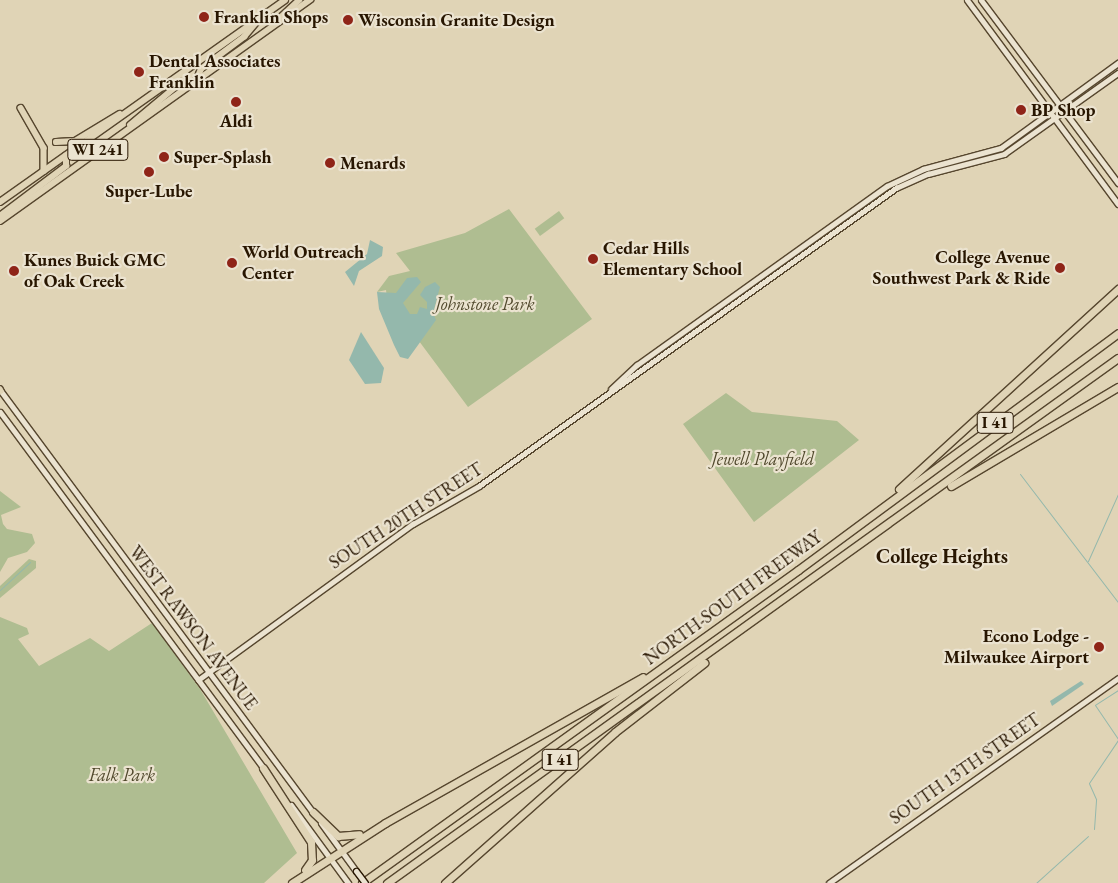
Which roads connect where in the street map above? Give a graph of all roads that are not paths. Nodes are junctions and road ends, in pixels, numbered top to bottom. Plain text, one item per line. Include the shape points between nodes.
1 (285, 0) edge
2 (299, 0) edge
3 (310, 0) edge
4 (967, 0) edge
5 (981, 0) edge
6 (260, 18) junction
7 (272, 27) junction
8 (1118, 63) edge
9 (185, 71) junction
10 (1118, 73) edge
11 (196, 81) junction
12 (1059, 106) junction
13 (21, 108) dead end
14 (131, 109) junction
15 (1051, 112) junction
16 (1064, 112) junction
17 (1055, 118) junction
18 (127, 129) junction
19 (56, 142) dead end
20 (66, 156) junction
21 (43, 172) junction
22 (1118, 182) edge
23 (7, 198) junction
24 (0, 202) edge
25 (1118, 204) edge
26 (0, 207) edge
27 (0, 216) edge
28 (0, 221) edge
29 (1118, 289) edge
30 (1118, 333) edge
31 (1118, 358) edge
32 (1118, 387) edge
33 (0, 390) edge
34 (607, 394) junction
35 (0, 412) edge
36 (30, 433) junction
37 (20, 440) junction
38 (916, 506) junction
39 (873, 513) junction
40 (732, 637) junction
41 (684, 652) junction
42 (208, 670) junction
43 (1118, 678) edge
44 (198, 680) junction
45 (263, 768) junction
46 (313, 812) junction
47 (385, 823) junction
48 (340, 850) junction
49 (329, 857) junction
50 (346, 881) edge
51 (448, 881) edge
52 (291, 883) edge
53 (363, 883) edge
54 (387, 883) edge
55 (829, 883) edge

1 - 6 main road, WI 241
2 - 7 main road
3 - 7 main road, WI 241
4 - 15 main road
5 - 12 main road
6 - 9 main road, WI 241
6 - 11 main road via 244,37 201,69
7 - 11 main road, WI 241
8 - 12 street, SOUTH 20TH STREET
9 - 14 main road, WI 241
9 - 18 main road via 184,80 146,108
10 - 16 street, SOUTH 20TH STREET
11 - 18 main road, WI 241
12 - 15 street, SOUTH 20TH STREET
12 - 16 main road
13 - 21 main road via 44,148 47,160
14 - 19 main road via 75,141
14 - 20 main road, WI 241
15 - 17 main road
15 - 34 street, SOUTH 20TH STREET via 991,154 923,169 887,186 637,366
16 - 17 street, SOUTH 20TH STREET
16 - 22 main road
17 - 25 main road
17 - 34 street, SOUTH 20TH STREET via 996,158 928,174 896,188
18 - 28 main road, WI 241
20 - 21 main road, WI 241
20 - 27 main road via 66,166
21 - 23 main road, WI 241
23 - 24 main road, WI 241
23 - 26 main road
29 - 39 highway
30 - 39 highway, NORTH-SOUTH FREEWAY / I 41
31 - 38 highway, NORTH-SOUTH FREEWAY / I 41
32 - 38 highway
33 - 36 main road, WEST RAWSON AVENUE
34 - 42 street, SOUTH 20TH STREET
35 - 37 main road, WEST RAWSON AVENUE
36 - 37 main road
36 - 42 main road, WEST RAWSON AVENUE
37 - 44 main road, WEST RAWSON AVENUE
38 - 40 highway, NORTH-SOUTH FREEWAY / I 41
39 - 41 highway, NORTH-SOUTH FREEWAY / I 41
40 - 51 highway via 609,738
40 - 54 highway, NORTH-SOUTH FREEWAY / I 41
41 - 47 highway
41 - 53 highway, NORTH-SOUTH FREEWAY / I 41
42 - 44 street, SOUTH 20TH STREET
42 - 46 main road, WEST RAWSON AVENUE
43 - 55 street, SOUTH 13TH STREET
44 - 45 main road, WEST RAWSON AVENUE
45 - 49 main road, WEST RAWSON AVENUE
45 - 52 highway via 312,846 311,864
46 - 47 highway via 343,838
46 - 48 main road, WEST RAWSON AVENUE
47 - 48 highway
48 - 49 highway
48 - 53 main road, WEST RAWSON AVENUE, bridge
49 - 50 main road, WEST RAWSON AVENUE
49 - 52 highway

